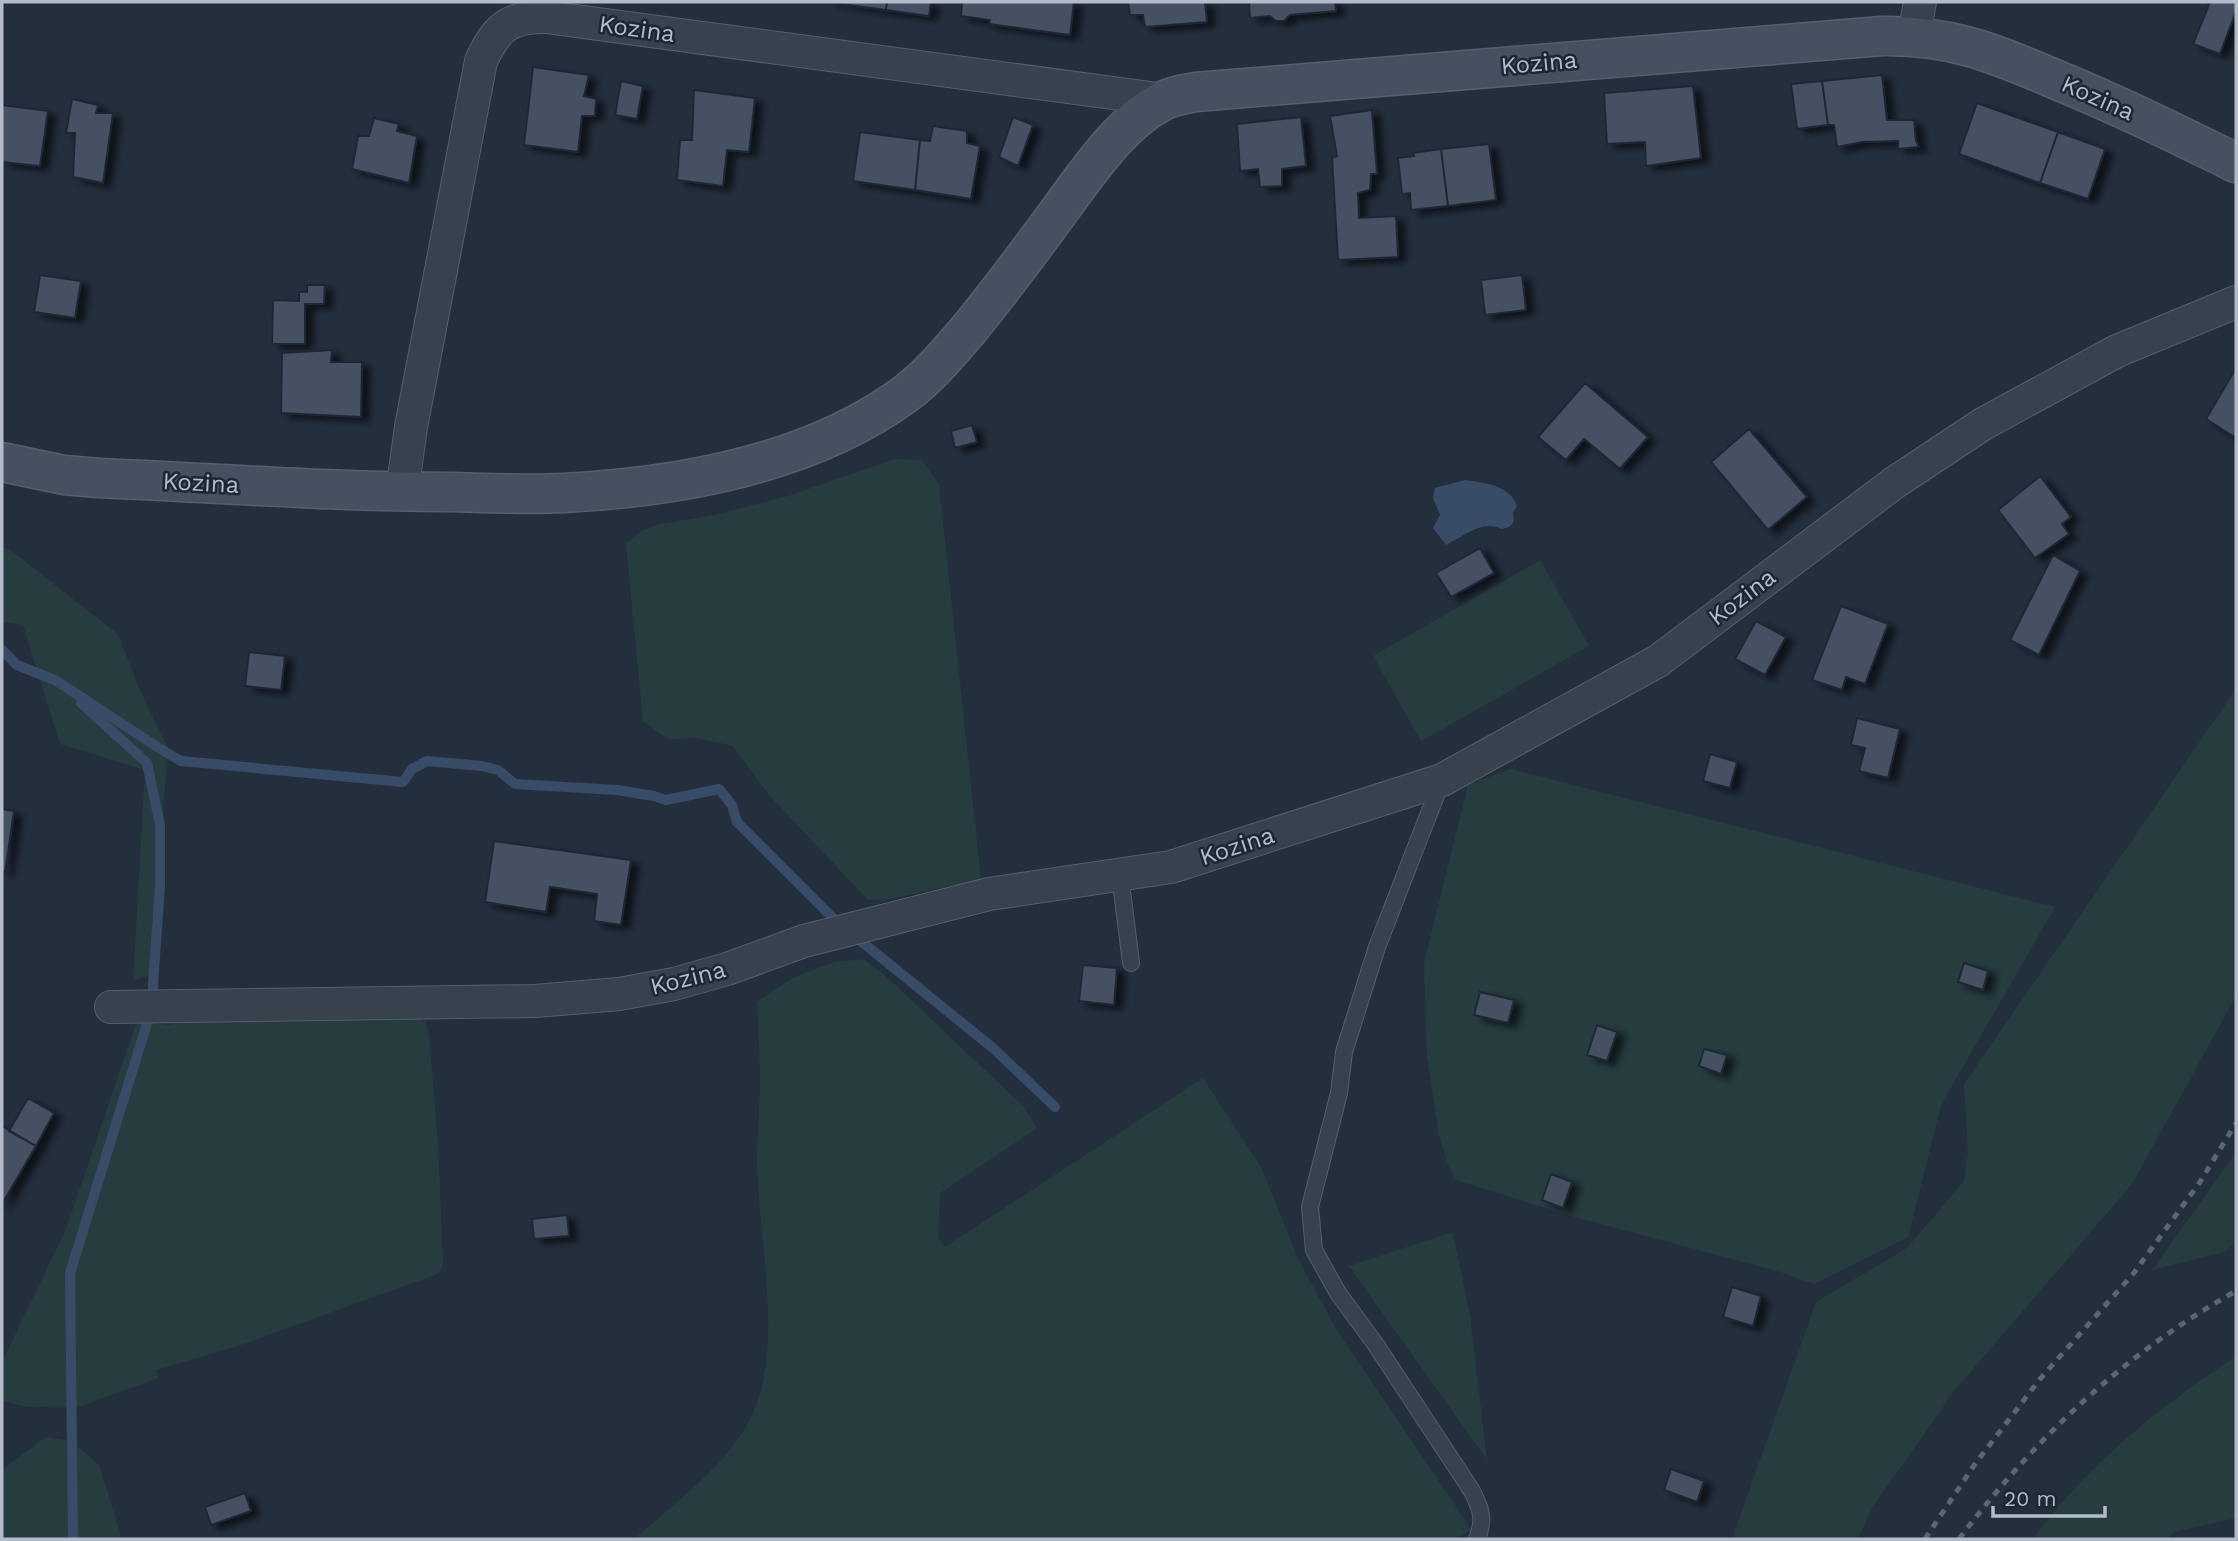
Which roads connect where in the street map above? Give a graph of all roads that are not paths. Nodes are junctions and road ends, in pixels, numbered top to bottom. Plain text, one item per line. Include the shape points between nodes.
1 (1917, 19) edge
2 (1165, 100) junction
3 (2236, 163) edge
4 (2236, 302) edge
5 (2, 462) edge
6 (402, 492) junction
7 (1442, 780) junction
8 (1120, 875) junction
9 (1131, 963) dead end
10 (111, 1007) dead end
11 (1478, 1539) edge

1 - 2 main road, Kozina via 1882,36 1256,85
1 - 3 main road, Kozina via 1956,42 2019,63
2 - 6 main road, Kozina via 1101,156 946,356 905,395 854,425 770,460 673,482 561,494
2 - 6 street, Kozina via 546,16 528,16 504,25 481,61
4 - 7 street, Kozina via 2117,351 1983,424 1894,483 1658,661
5 - 6 main road, Kozina via 99,478
7 - 8 street, Kozina via 1171,867
7 - 11 lane via 1377,947 1344,1052 1339,1093 1310,1207 1314,1250 1338,1293 1472,1491 1482,1511
8 - 9 lane
8 - 10 street, Kozina via 989,894 804,941 674,984 619,994 535,1001

